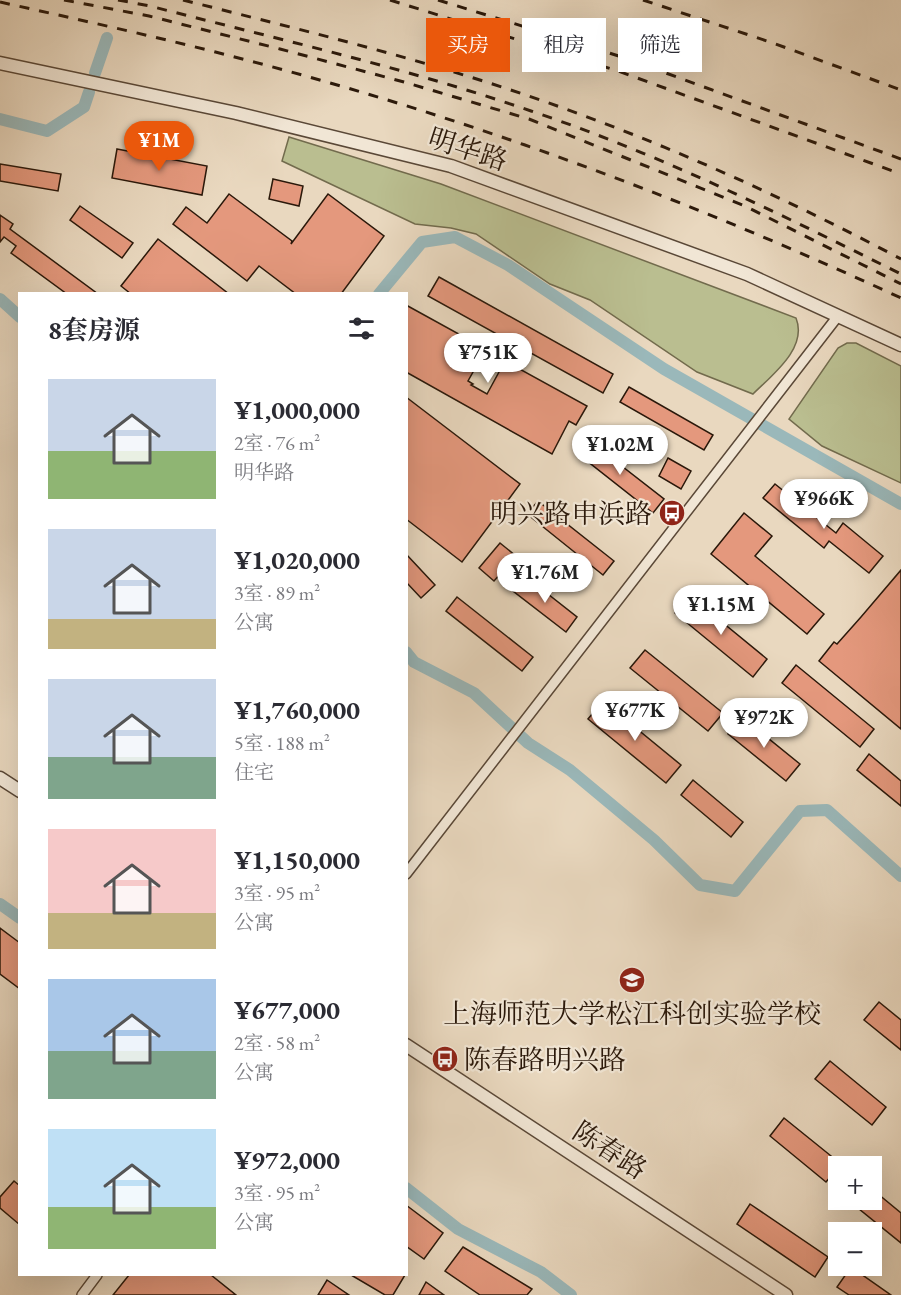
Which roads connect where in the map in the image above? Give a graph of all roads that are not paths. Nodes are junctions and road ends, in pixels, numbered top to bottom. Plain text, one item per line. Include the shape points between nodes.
1 (0, 63) edge
2 (838, 316) junction
3 (901, 345) edge
4 (0, 778) edge
5 (18, 790) edge
6 (408, 871) edge
7 (408, 1046) edge
8 (96, 1276) edge
9 (82, 1295) edge
10 (786, 1295) edge

1 - 2 street, 明华路 via 236,113 451,166 747,274
2 - 3 street, 明华路
2 - 6 street
4 - 5 street
7 - 10 street, 陈春路
8 - 9 street

